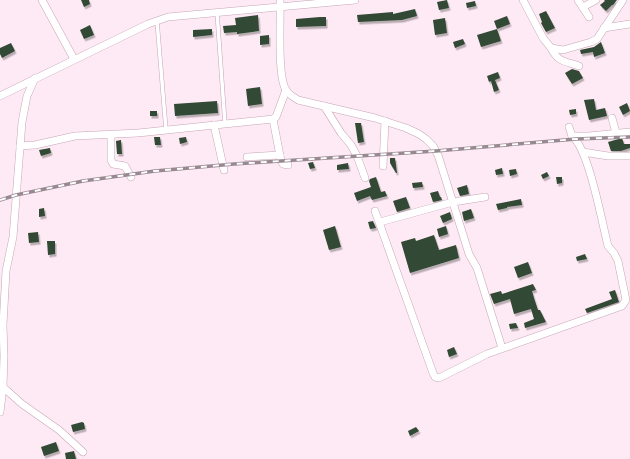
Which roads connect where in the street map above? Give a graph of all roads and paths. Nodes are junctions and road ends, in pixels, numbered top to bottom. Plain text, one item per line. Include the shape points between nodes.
1 (42, 0) edge
2 (356, 0) edge
3 (523, 0) edge
4 (578, 0) edge
5 (596, 0) edge
6 (623, 0) edge
7 (280, 4) edge
8 (583, 7) junction
9 (217, 12) junction
10 (589, 17) dead end
11 (157, 20) junction
12 (630, 24) edge
13 (604, 28) junction
14 (551, 48) junction
15 (74, 59) junction
16 (578, 66) dead end
17 (35, 78) junction
18 (286, 90) junction
19 (0, 96) edge
20 (324, 106) junction
21 (612, 118) dead end
22 (273, 119) junction
23 (385, 121) junction
24 (225, 124) junction
25 (214, 125) junction
26 (569, 127) dead end
27 (166, 130) junction
28 (630, 132) edge
29 (616, 133) junction
30 (111, 135) junction
31 (572, 136) junction
32 (20, 146) junction
33 (583, 152) junction
34 (280, 155) junction
35 (630, 156) edge
36 (247, 157) dead end
37 (288, 165) dead end
38 (383, 166) dead end
39 (224, 170) dead end
40 (131, 177) dead end
41 (365, 178) dead end
42 (485, 197) dead end
43 (453, 202) junction
44 (375, 211) dead end
45 (380, 222) junction
46 (3, 272) edge
47 (502, 348) junction
48 (3, 387) junction
49 (0, 412) edge
50 (82, 452) dead end

1 - 15 street
2 - 7 street
3 - 14 street
4 - 8 street
5 - 8 street
6 - 13 street
7 - 9 street
7 - 18 street via 281,58
8 - 10 street
9 - 11 street via 168,16
9 - 24 lane
11 - 15 street
11 - 27 lane
12 - 13 street
13 - 14 street via 601,35 590,42 563,50
14 - 16 street via 555,57
15 - 17 street
17 - 19 street
17 - 32 street via 27,96
18 - 20 street via 298,100
18 - 22 street
20 - 23 street
20 - 41 street via 351,145
21 - 29 street
22 - 24 street
22 - 34 street
23 - 38 street
23 - 43 street via 419,134 433,146
24 - 25 street
25 - 27 street
25 - 39 street
26 - 31 street
27 - 30 street
28 - 29 street
29 - 31 street
30 - 32 street via 68,137
30 - 40 street via 111,160 113,164 124,166
31 - 33 street
32 - 46 street via 13,238
33 - 35 street
33 - 47 street via 608,246 618,261 626,300 622,306
34 - 36 street
34 - 37 street via 282,163
42 - 43 street
43 - 45 street
43 - 47 street
44 - 45 street
45 - 47 street via 435,377 449,374
46 - 48 street
48 - 49 street
48 - 50 street via 59,430

